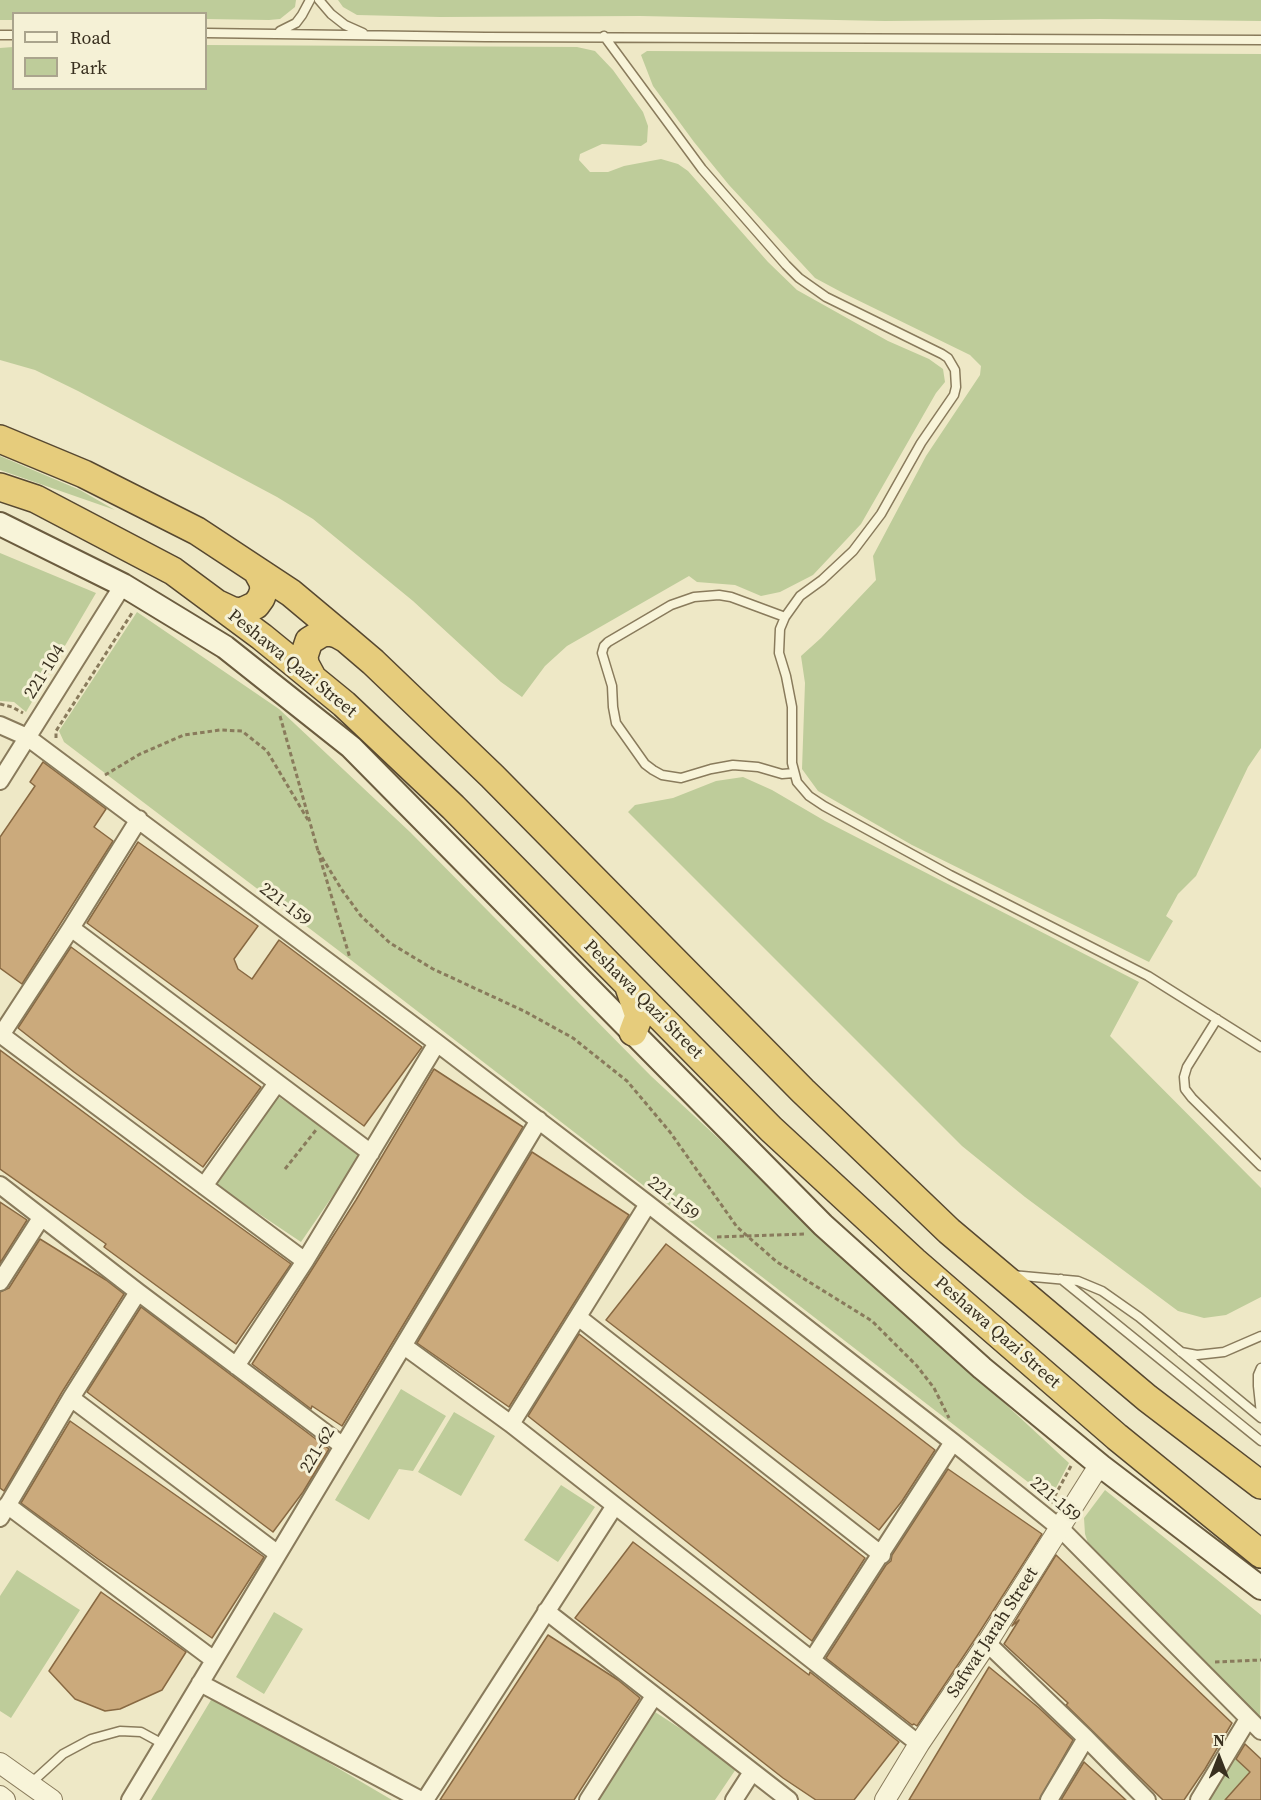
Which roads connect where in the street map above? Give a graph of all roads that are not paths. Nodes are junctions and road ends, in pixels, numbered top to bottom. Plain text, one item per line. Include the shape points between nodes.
1 (310, 0) edge
2 (319, 0) edge
3 (207, 33) edge
4 (274, 34) junction
5 (366, 35) junction
6 (604, 36) junction
7 (1261, 40) edge
8 (0, 439) edge
9 (0, 486) edge
10 (0, 524) edge
11 (257, 571) junction
12 (123, 585) junction
13 (214, 602) junction
14 (784, 617) junction
15 (346, 639) junction
16 (312, 677) junction
17 (0, 725) edge
18 (27, 737) junction
19 (794, 773) junction
20 (0, 781) edge
21 (139, 819) junction
22 (71, 928) junction
23 (627, 984) junction
24 (1217, 1019) junction
25 (633, 1032) junction
26 (0, 1034) edge
27 (437, 1043) junction
28 (1261, 1047) edge
29 (278, 1083) junction
30 (539, 1120) junction
31 (371, 1153) junction
32 (1261, 1166) edge
33 (0, 1185) edge
34 (204, 1185) junction
35 (648, 1204) junction
36 (41, 1218) junction
37 (305, 1261) junction
38 (1001, 1274) junction
39 (1060, 1278) junction
40 (0, 1282) edge
41 (138, 1292) junction
42 (578, 1317) junction
43 (1261, 1336) edge
44 (404, 1346) junction
45 (1181, 1352) junction
46 (236, 1366) junction
47 (1261, 1368) edge
48 (71, 1398) junction
49 (1261, 1416) edge
50 (511, 1424) junction
51 (1261, 1441) edge
52 (953, 1442) junction
53 (343, 1446) junction
54 (1101, 1466) junction
55 (1261, 1485) edge
56 (614, 1507) junction
57 (4, 1511) edge
58 (1060, 1529) junction
59 (278, 1554) junction
60 (1261, 1554) edge
61 (882, 1555) junction
62 (1261, 1588) edge
63 (546, 1611) junction
64 (987, 1643) junction
65 (214, 1660) junction
66 (812, 1660) junction
67 (200, 1683) junction
68 (654, 1696) junction
69 (1248, 1719) junction
70 (1261, 1731) edge
71 (1086, 1738) junction
72 (163, 1744) junction
73 (919, 1744) junction
74 (0, 1763) edge
75 (752, 1772) junction
76 (30, 1784) junction
77 (0, 1796) edge
78 (5, 1800) edge
79 (52, 1800) edge
80 (130, 1800) edge
81 (423, 1800) edge
82 (588, 1800) edge
83 (734, 1800) edge
84 (789, 1800) edge
85 (885, 1800) edge
86 (1049, 1800) edge
87 (1148, 1800) edge
88 (1199, 1800) edge

1 - 4 lane via 296,23
2 - 5 lane via 345,25
3 - 4 lane
4 - 5 lane
5 - 6 lane
6 - 7 lane
6 - 14 lane via 702,169 792,271 833,301 942,354 955,370 954,395 876,521 853,551 800,596
8 - 11 highway via 84,474 187,526
9 - 13 highway, Peshawa Qazi Street via 36,499 173,571
10 - 12 main road
11 - 13 highway via 264,590 256,605 241,612
11 - 15 highway via 291,593
12 - 18 street, 221-104
12 - 25 main road via 225,647 351,747
13 - 16 highway, Peshawa Qazi Street
14 - 19 lane via 779,653 792,707
14 - 19 lane via 731,597 694,597 671,605 608,642 602,653 612,686 616,723 653,771 681,778 733,765
15 - 16 highway via 330,632 309,642 303,656
15 - 38 highway via 492,776 803,1090 949,1230
16 - 23 highway, Peshawa Qazi Street via 453,807
17 - 18 street, 221-159
18 - 20 street, 221-104
18 - 21 street, 221-159
19 - 24 lane via 802,789 824,806 1148,976
21 - 22 street
21 - 27 street, 221-159
22 - 26 street
22 - 29 street
23 - 25 highway via 639,1016
23 - 60 highway, Peshawa Qazi Street via 771,1129 914,1261 1117,1437
24 - 28 lane
24 - 32 lane via 1187,1067 1185,1089
25 - 54 main road via 823,1225 982,1368
26 - 34 street
27 - 30 street, 221-159
27 - 31 street
29 - 31 street
29 - 34 street
30 - 35 street, 221-159
30 - 44 street, 221-62
31 - 37 street
33 - 36 street
34 - 37 street
35 - 42 street
35 - 52 street, 221-159
36 - 40 street
36 - 41 street
37 - 46 street
38 - 39 lane
38 - 55 highway via 1148,1398
39 - 45 lane via 1102,1291
39 - 51 lane
41 - 46 street
41 - 48 street
42 - 50 street
42 - 61 street
43 - 45 lane via 1224,1352
44 - 50 street
44 - 53 street, 221-62
45 - 49 lane
46 - 53 street
47 - 49 lane
48 - 57 street
48 - 59 street
50 - 56 street
52 - 58 street, 221-159
52 - 61 street
53 - 59 street, 221-62
54 - 58 street, Safwat Jarah Street
54 - 62 main road
56 - 63 street
56 - 66 street
57 - 65 street
58 - 64 street, Safwat Jarah Street
58 - 69 street, 221-159
59 - 65 street, 221-62
61 - 66 street
63 - 68 street
63 - 81 street
64 - 71 street
64 - 73 street, Safwat Jarah Street
65 - 67 street, 221-62
66 - 73 street
67 - 72 street, 221-62
67 - 81 street
68 - 75 street
68 - 82 street
69 - 70 street, 221-159
69 - 88 street
71 - 86 street
71 - 87 street
72 - 76 lane via 141,1732 120,1731 91,1739 63,1755
72 - 80 street, 221-62
73 - 85 street, Safwat Jarah Street
74 - 76 street
75 - 83 street
75 - 84 street
76 - 79 street
77 - 78 street

